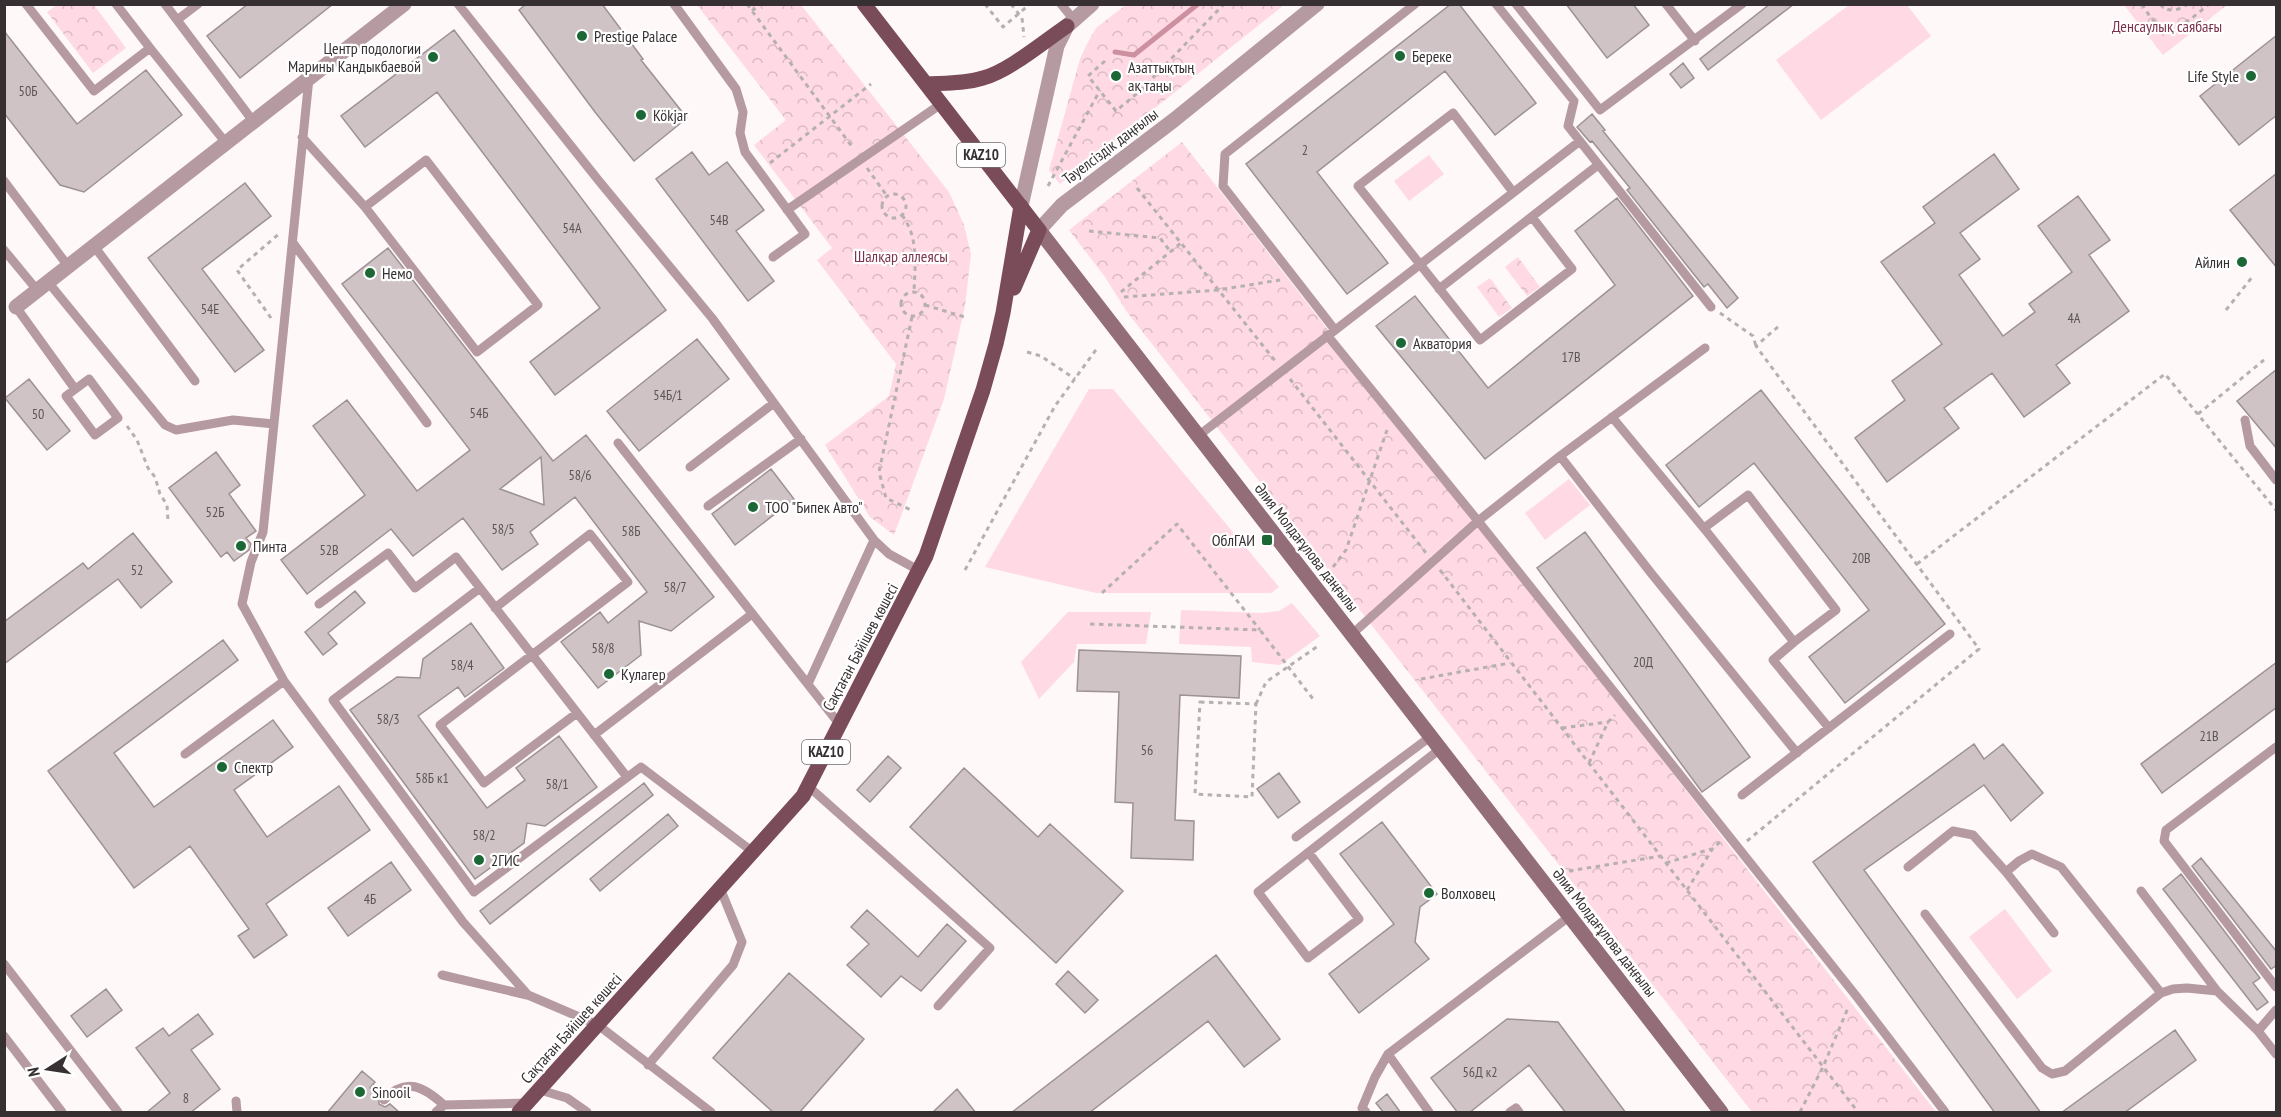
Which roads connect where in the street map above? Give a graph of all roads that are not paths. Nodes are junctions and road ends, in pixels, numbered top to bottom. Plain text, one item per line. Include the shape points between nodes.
1 (26, 4) edge
2 (117, 4) edge
3 (165, 4) edge
4 (198, 4) edge
5 (404, 4) edge
6 (458, 4) edge
7 (674, 4) edge
8 (864, 4) edge
9 (1061, 4) edge
10 (1092, 4) edge
11 (1317, 4) edge
12 (1415, 4) edge
13 (1496, 4) edge
14 (1516, 4) edge
15 (1666, 4) edge
16 (1742, 4) edge
17 (177, 20) junction
18 (1070, 23) junction
19 (1695, 41) junction
20 (150, 48) junction
21 (309, 78) junction
22 (926, 84) junction
23 (941, 104) junction
24 (253, 121) junction
25 (302, 137) junction
26 (1580, 141) junction
27 (226, 143) junction
28 (1598, 165) junction
29 (4, 182) edge
30 (1514, 192) junction
31 (1021, 206) junction
32 (365, 207) junction
33 (787, 210) junction
34 (1532, 217) junction
35 (1039, 230) junction
36 (293, 243) junction
37 (94, 246) junction
38 (4, 250) edge
39 (773, 257) dead end
40 (68, 266) junction
41 (1419, 266) junction
42 (42, 286) junction
43 (1439, 289) junction
44 (16, 307) joint
45 (1711, 307) road end
46 (1003, 313) junction
47 (1331, 333) junction
48 (1706, 348) dead end
49 (195, 381) dead end
50 (75, 389) junction
51 (774, 403) junction
52 (1612, 417) junction
53 (2244, 420) dead end
54 (427, 423) dead end
55 (274, 424) junction
56 (1198, 436) junction
57 (801, 439) junction
58 (618, 444) dead end
59 (1560, 456) junction
60 (690, 467) dead end
61 (2277, 480) edge
62 (708, 506) dead end
63 (1478, 521) junction
64 (1704, 528) junction
65 (874, 540) junction
66 (920, 571) junction
67 (480, 588) junction
68 (319, 604) dead end
69 (495, 608) junction
70 (752, 614) junction
71 (1352, 634) junction
72 (1950, 634) dead end
73 (1794, 642) junction
74 (533, 656) junction
75 (284, 681) junction
76 (808, 684) junction
77 (578, 713) junction
78 (840, 725) junction
79 (1829, 728) junction
80 (594, 735) junction
81 (1430, 737) junction
82 (2277, 747) edge
83 (1440, 749) junction
84 (1797, 753) junction
85 (185, 754) dead end
86 (627, 777) junction
87 (808, 786) junction
88 (1742, 795) dead end
89 (1296, 837) dead end
90 (753, 852) junction
91 (1309, 853) junction
92 (1908, 867) dead end
93 (2006, 872) junction
94 (720, 888) junction
95 (2141, 891) dead end
96 (1925, 914) dead end
97 (1570, 916) junction
98 (2054, 933) dead end
99 (4, 964) edge
100 (442, 975) dead end
101 (2277, 987) edge
102 (2217, 991) junction
103 (2161, 993) junction
104 (528, 995) junction
105 (938, 1006) dead end
106 (2277, 1011) edge
107 (598, 1025) junction
108 (2258, 1031) junction
109 (4, 1036) edge
110 (1389, 1054) junction
111 (2277, 1054) edge
112 (648, 1065) junction
113 (540, 1090) junction
114 (384, 1100) dead end
115 (236, 1101) dead end
116 (444, 1105) junction
117 (524, 1108) edge
118 (1362, 1111) edge
119 (62, 1113) edge
120 (118, 1113) edge
121 (237, 1113) edge
122 (436, 1113) edge
123 (587, 1113) edge
124 (711, 1113) edge
125 (1429, 1113) edge
126 (1510, 1113) edge
127 (1519, 1113) edge
128 (1721, 1113) edge
129 (1945, 1113) edge

1 - 20 lane via 94,91
2 - 20 lane
3 - 17 lane
4 - 17 lane
5 - 21 street
6 - 51 lane via 712,318
7 - 33 lane via 736,90 743,112 740,133 745,152
8 - 22 main road, Әлия Молдағұлова даңғылы / KAZ10
9 - 18 lane
10 - 18 street
11 - 35 street, Тәуелсіздік даңғылы via 1062,205
12 - 47 lane via 1225,154 1223,186
13 - 26 lane via 1574,101 1568,126
14 - 19 lane via 1600,110
15 - 19 lane
16 - 19 lane
17 - 24 lane
18 - 22 main road via 1001,71 965,82
18 - 31 street via 1057,46
20 - 27 lane
21 - 24 street
21 - 25 lane
22 - 23 main road, Әлия Молдағұлова даңғылы / KAZ10
23 - 31 main road, Әлия Молдағұлова даңғылы / KAZ10
23 - 33 lane
24 - 27 street
25 - 32 lane
25 - 36 lane
26 - 28 lane
26 - 30 lane
27 - 37 street
28 - 34 lane
28 - 45 lane
29 - 40 lane
30 - 41 lane
30 - 41 lane via 1453,113 1358,186
31 - 35 main road, Әлия Молдағұлова даңғылы / KAZ10
31 - 46 main road, Сақтаған Бәйішев көшесі / KAZ10
32 - 32 lane via 477,352 538,305 426,160
33 - 39 lane via 804,234
34 - 43 lane
34 - 43 lane via 1572,268 1490,333 1480,340
35 - 46 main road, Сақтаған Бәйішев көшесі / KAZ10
35 - 56 main road, Әлия Молдағұлова даңғылы
36 - 54 lane
36 - 55 lane
37 - 40 street
37 - 49 lane
38 - 42 lane
40 - 42 street
41 - 43 lane
41 - 47 lane
42 - 44 street
42 - 55 lane via 165,425 176,430 233,420
44 - 50 lane
46 - 66 main road, Сақтаған Бәйішев көшесі / KAZ10 via 983,390
47 - 56 lane
47 - 63 lane
48 - 52 lane
50 - 50 lane via 66,396 95,435 118,418 89,379
51 - 57 lane
51 - 60 lane
52 - 59 lane
52 - 64 lane
53 - 61 lane via 2250,447
55 - 75 lane via 263,532 251,562 242,604
56 - 71 main road, Әлия Молдағұлова даңғылы
57 - 62 lane
57 - 65 lane
58 - 70 lane
59 - 63 lane
59 - 84 lane
63 - 71 lane
63 - 129 lane via 1855,994
64 - 73 lane
64 - 73 lane via 1748,495 1836,610
65 - 66 lane via 888,554
65 - 76 lane
66 - 78 main road, Сақтаған Бәйішев көшесі / KAZ10
67 - 68 lane via 456,556 415,588 388,553
67 - 69 lane
67 - 86 lane via 333,700 474,892
69 - 74 lane
69 - 74 lane via 590,534 628,582
70 - 76 lane
70 - 80 lane
71 - 81 main road, Әлия Молдағұлова даңғылы
72 - 79 lane
73 - 79 lane via 1773,660
74 - 77 lane
74 - 77 lane via 440,725 484,783
75 - 85 lane
75 - 104 lane via 463,922
76 - 78 lane
77 - 80 lane
78 - 87 main road, Сақтаған Бәйішев көшесі / KAZ10
79 - 84 lane
80 - 86 lane
81 - 83 main road, Әлия Молдағұлова даңғылы
81 - 89 lane
82 - 101 lane via 2166,830 2164,841
83 - 91 lane
83 - 97 main road, Әлия Молдағұлова даңғылы
84 - 88 lane
86 - 90 lane via 641,767
87 - 90 main road, Сақтаған Бәйішев көшесі / KAZ10
87 - 105 lane via 990,948
90 - 94 main road, Сақтаған Бәйішев көшесі / KAZ10
91 - 91 lane via 1258,892 1308,958 1359,919
92 - 93 lane via 1953,831 1973,835
93 - 98 lane
93 - 103 lane via 2032,854 2061,867
94 - 107 main road, Сақтаған Бәйішев көшесі / KAZ10
94 - 112 lane via 742,942 733,965
95 - 102 lane
96 - 103 lane via 2042,1068 2052,1074 2065,1071
97 - 110 lane
97 - 128 main road, Әлия Молдағұлова даңғылы
99 - 120 lane
100 - 104 lane
102 - 103 lane via 2187,988
102 - 108 lane
104 - 107 lane
106 - 108 lane
107 - 112 lane
107 - 113 main road, Сақтаған Бәйішев көшесі / KAZ10
108 - 111 lane
109 - 119 lane
110 - 118 lane via 1374,1077
110 - 125 lane
112 - 124 lane
113 - 117 main road, Сақтаған Бәйішев көшесі / KAZ10
113 - 123 lane via 567,1098
114 - 116 lane via 409,1085 427,1090
115 - 121 lane
116 - 117 lane
116 - 122 lane
126 - 127 lane via 1516,1108

